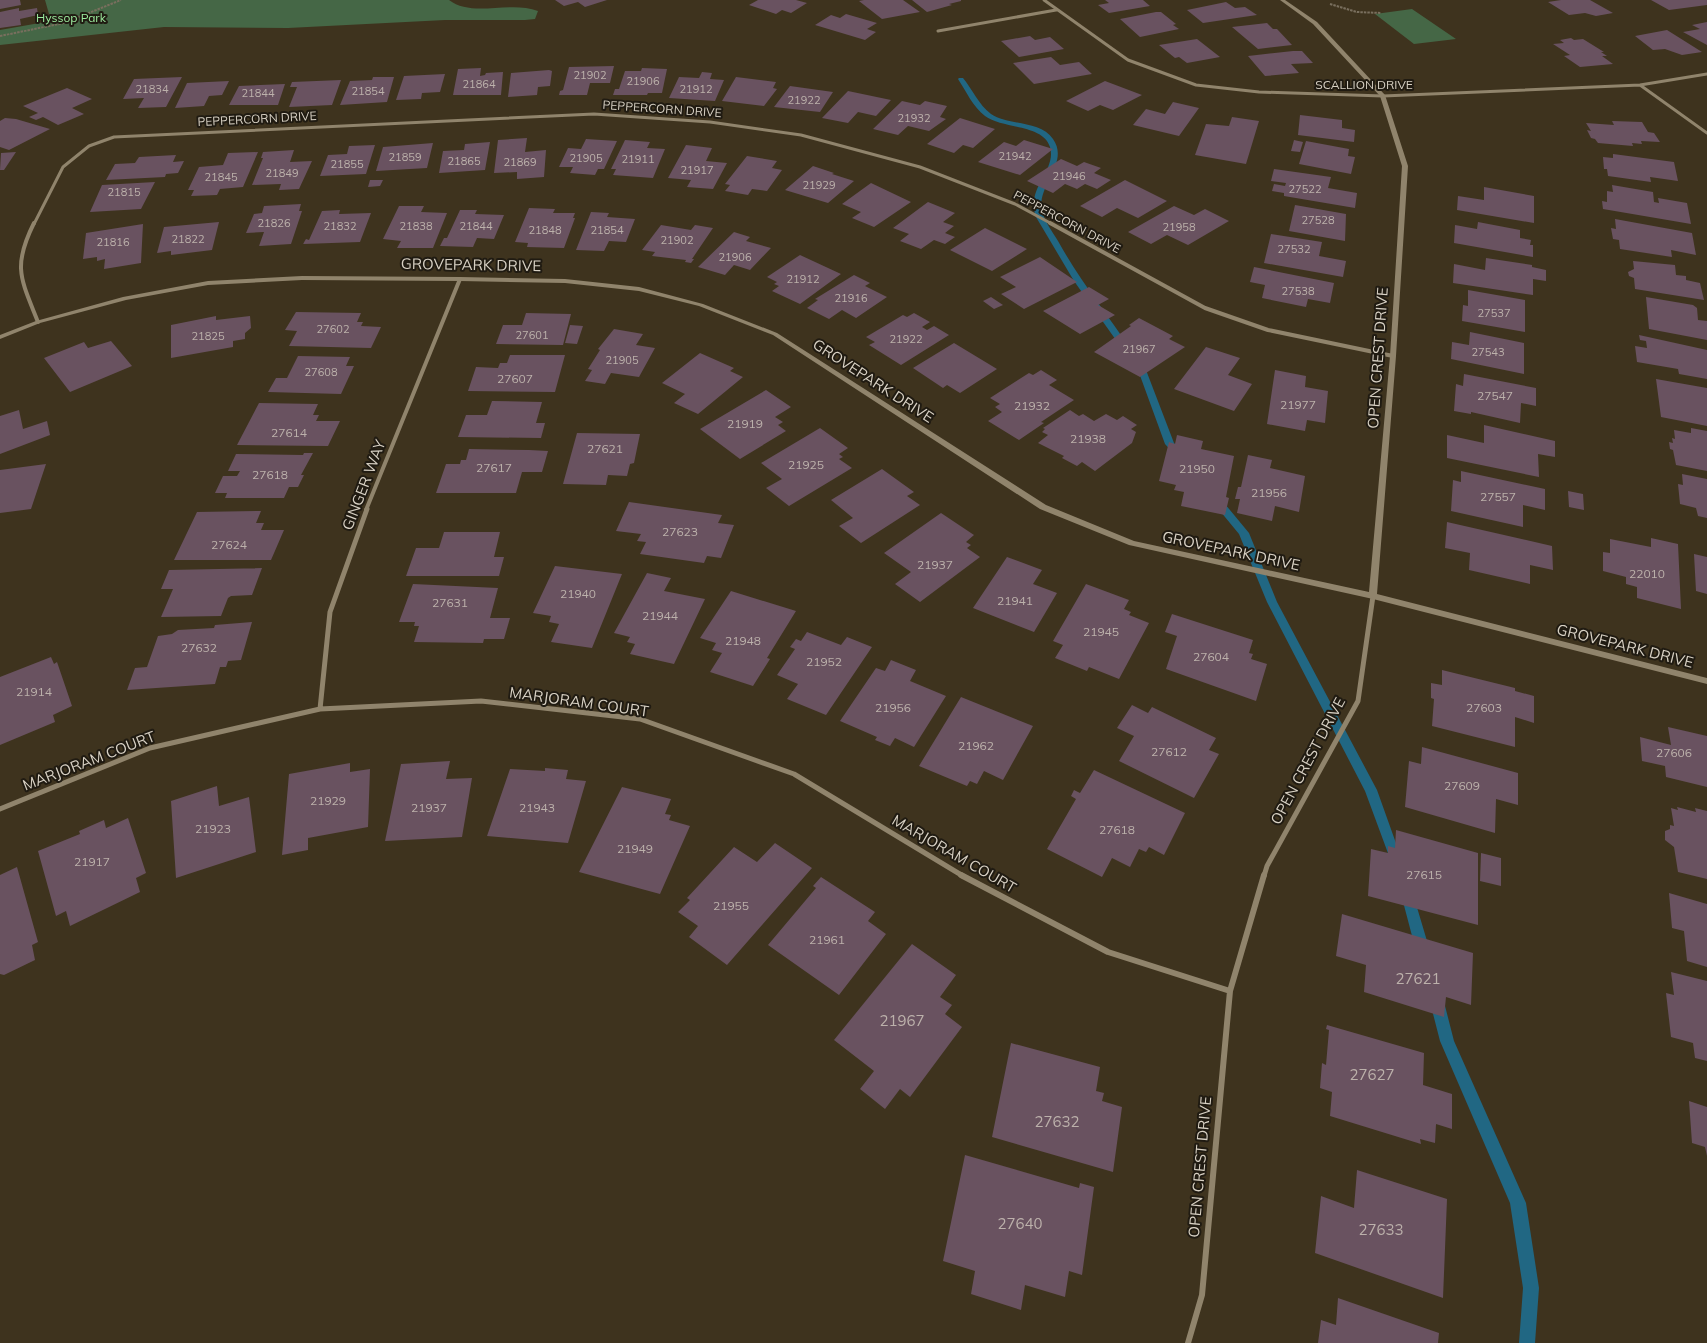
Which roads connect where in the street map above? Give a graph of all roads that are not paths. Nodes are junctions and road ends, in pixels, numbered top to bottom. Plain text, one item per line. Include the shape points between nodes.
1 (1044, 0) edge
2 (1282, 0) edge
3 (1056, 10) junction
4 (938, 31) dead end
5 (1707, 74) edge
6 (1640, 85) junction
7 (1383, 96) junction
8 (1707, 133) edge
9 (460, 278) junction
10 (38, 322) junction
11 (0, 337) edge
12 (1393, 356) junction
13 (1373, 596) junction
14 (1707, 681) edge
15 (320, 709) junction
16 (0, 809) edge
17 (1230, 991) junction
18 (1188, 1343) edge

1 - 3 street, SCALLION DRIVE
2 - 7 street via 1315,23
3 - 4 street
3 - 7 street, SCALLION DRIVE via 1128,60 1196,85 1259,92
5 - 6 street, SCALLION DRIVE
6 - 7 street, SCALLION DRIVE
6 - 8 street
7 - 12 street, OPEN CREST DRIVE via 1405,166
9 - 10 street, GROVEPARK DRIVE via 302,278 208,283 125,298
9 - 13 street, GROVEPARK DRIVE via 574,282 640,289 702,305 775,334 1043,507 1132,543
9 - 15 street, GINGER WAY via 366,511 330,612
10 - 11 street, GROVEPARK DRIVE
10 - 12 street, PEPPERCORN DRIVE via 20,275 23,245 62,167 88,146 114,137 150,134 594,114 710,122 801,135 920,167 1015,204 1205,308 1268,330
12 - 13 street, OPEN CREST DRIVE
13 - 14 street, GROVEPARK DRIVE
13 - 17 street, OPEN CREST DRIVE via 1358,701 1267,866
15 - 16 street, MARJORAM COURT via 150,748
15 - 17 street, MARJORAM COURT via 481,701 640,720 794,774 980,886 1108,952
17 - 18 street, OPEN CREST DRIVE via 1202,1295

